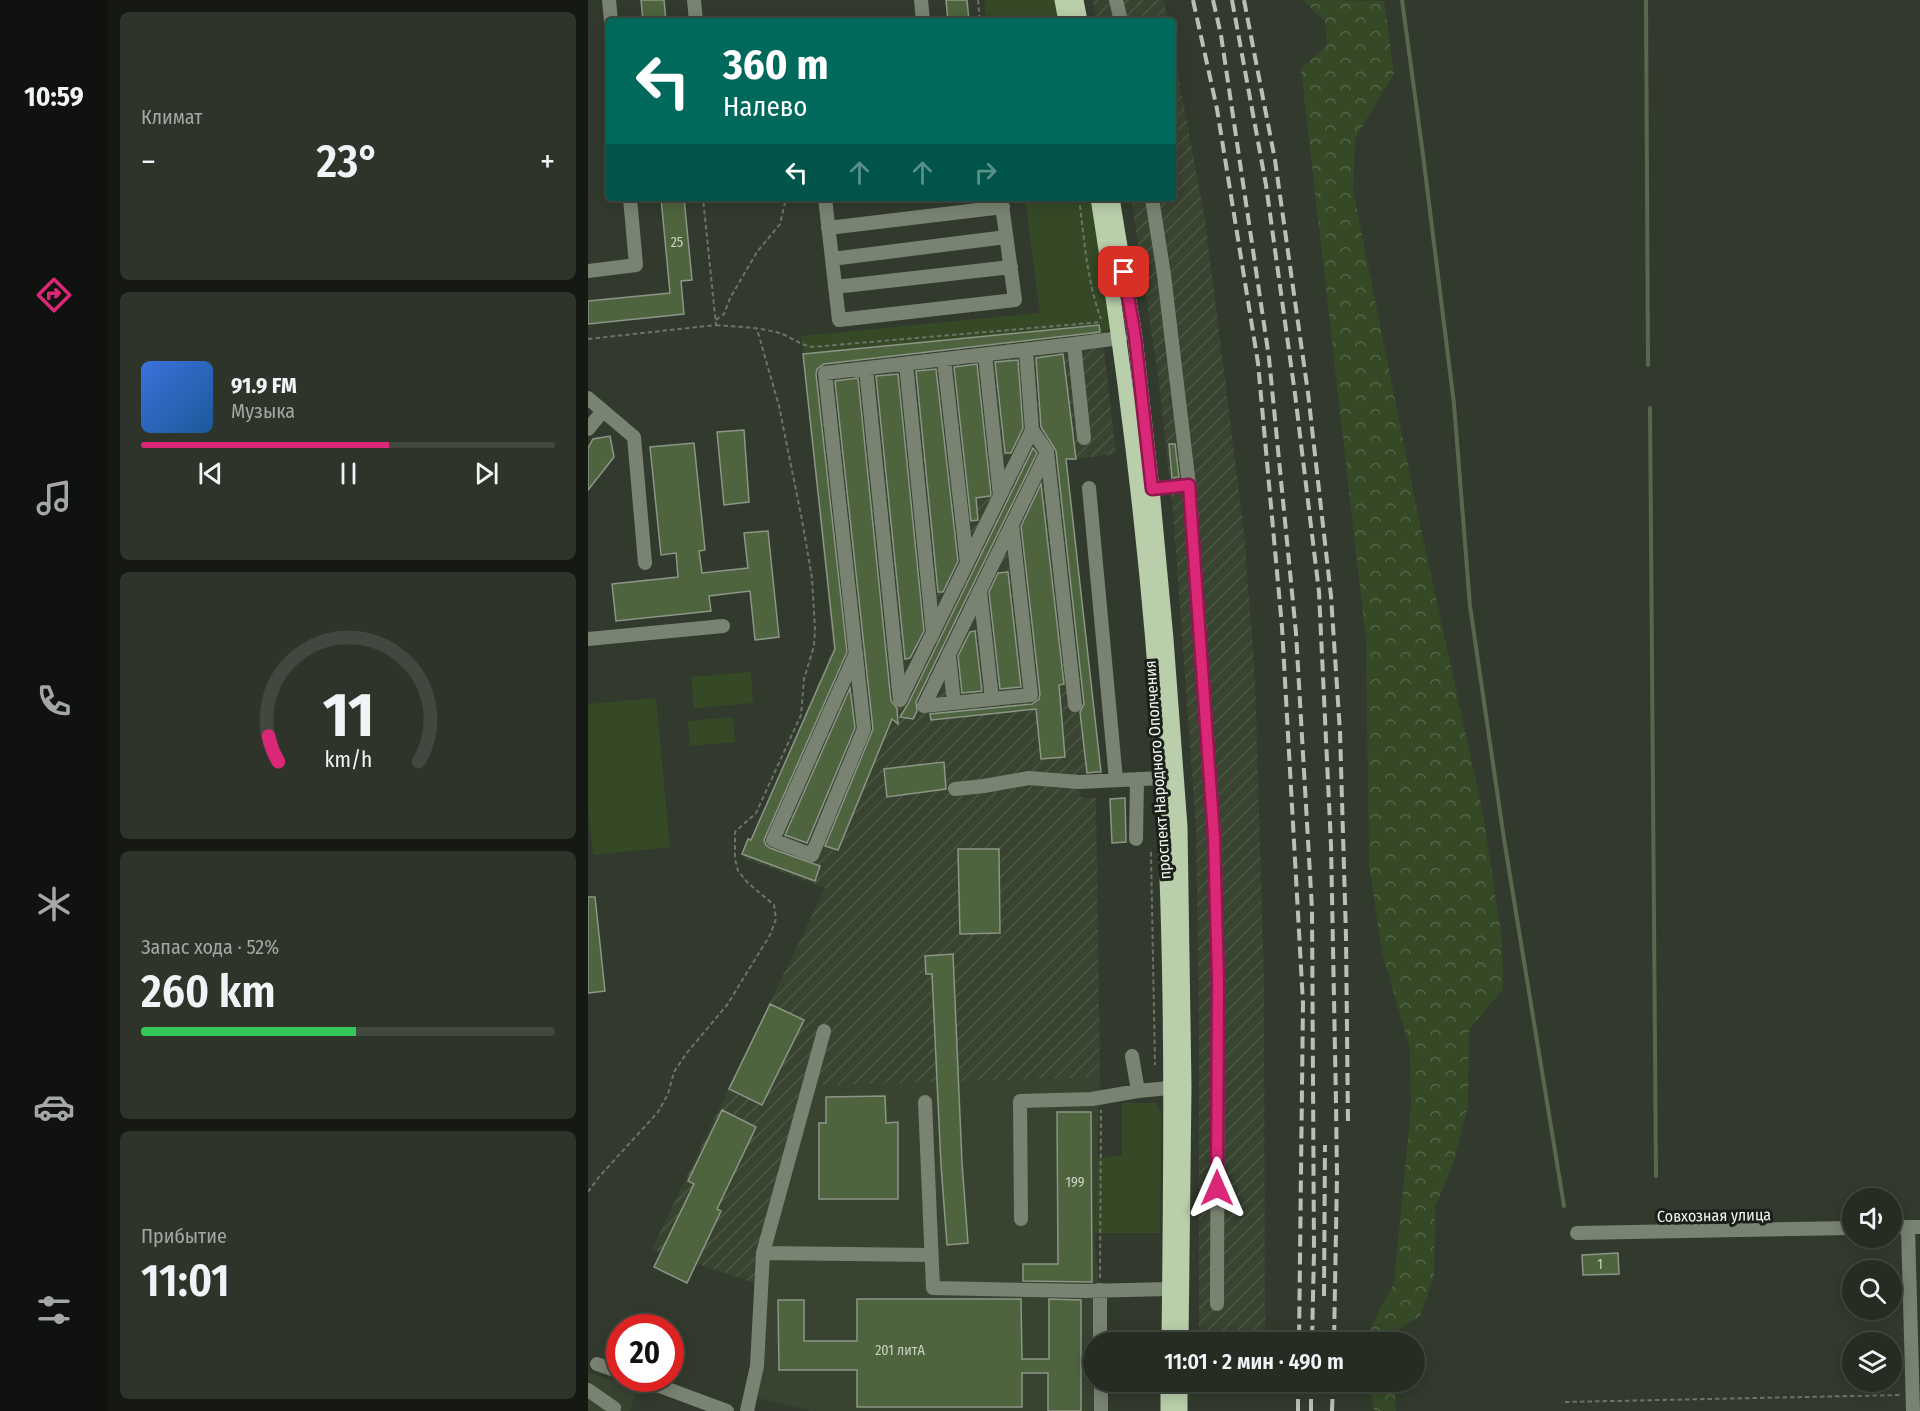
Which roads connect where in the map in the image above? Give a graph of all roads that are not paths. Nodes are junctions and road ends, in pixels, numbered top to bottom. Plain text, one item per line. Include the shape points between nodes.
1 (609, 0) edge
2 (694, 0) edge
3 (921, 0) edge
4 (1062, 0) edge
5 (1076, 0) edge
6 (1116, 0) edge
7 (611, 18) edge
8 (696, 18) edge
9 (923, 18) edge
10 (1065, 18) edge
11 (1079, 18) edge
12 (1120, 18) edge
13 (630, 201) edge
14 (825, 201) edge
15 (1098, 201) edge
16 (1113, 201) edge
17 (1152, 201) edge
18 (1002, 203) edge
19 (828, 228) junction
20 (1006, 237) junction
21 (832, 259) junction
22 (1011, 267) junction
23 (588, 271) edge
24 (835, 287) junction
25 (1120, 338) junction
26 (1074, 344) junction
27 (1026, 350) junction
28 (985, 355) junction
29 (944, 360) junction
30 (906, 364) junction
31 (866, 369) junction
32 (588, 398) edge
33 (603, 411) junction
34 (588, 429) edge
35 (1032, 430) junction
36 (1084, 438) dead end
37 (1047, 452) junction
38 (1189, 485) junction
39 (1089, 488) dead end
40 (1152, 489) junction
41 (1000, 496) junction
42 (1012, 525) junction
43 (967, 562) junction
44 (645, 563) dead end
45 (980, 591) junction
46 (723, 626) dead end
47 (933, 633) junction
48 (588, 639) edge
49 (856, 653) junction
50 (949, 656) junction
51 (992, 699) junction
52 (954, 703) junction
53 (1075, 705) dead end
54 (1162, 778) junction
55 (1137, 779) junction
56 (1116, 780) junction
57 (955, 789) dead end
58 (1136, 839) dead end
59 (824, 1031) dead end
60 (1132, 1056) dead end
61 (1177, 1088) junction
62 (1138, 1091) junction
63 (926, 1102) dead end
64 (1021, 1219) dead end
65 (1914, 1227) edge
66 (1842, 1228) edge
67 (1577, 1233) dead end
68 (763, 1253) junction
69 (932, 1255) junction
70 (1169, 1289) junction
71 (1100, 1290) junction
72 (1217, 1304) dead end
73 (1100, 1332) edge
74 (1169, 1332) edge
75 (1181, 1332) edge
76 (597, 1364) dead end
77 (606, 1367) edge
78 (588, 1390) edge
79 (676, 1392) edge
80 (1101, 1392) edge
81 (1168, 1392) edge
82 (1180, 1392) edge
83 (1916, 1395) edge
84 (613, 1411) edge
85 (727, 1411) edge
86 (747, 1411) edge
87 (1101, 1411) edge
88 (1168, 1411) edge
89 (1180, 1411) edge
90 (1912, 1411) edge

1 - 7 street
2 - 8 street
3 - 9 street
4 - 10 main road
5 - 11 main road
6 - 12 street
13 - 23 street via 636,264
14 - 19 street
15 - 25 main road, проспект Народного Ополчения
16 - 40 main road, проспект Народного Ополчения via 1135,337
17 - 38 street
18 - 19 street
18 - 20 street
19 - 21 street
20 - 21 street
20 - 22 street
21 - 24 street
22 - 24 street
22 - 24 street via 1015,300 839,320
25 - 26 street
25 - 54 main road, проспект Народного Ополчения via 1141,521
26 - 27 street
26 - 36 street
27 - 28 street
27 - 35 street
28 - 29 street
28 - 41 street
29 - 30 street
29 - 43 street
30 - 31 street
30 - 47 street
31 - 47 street via 900,700
31 - 49 street via 825,373
32 - 33 street
33 - 34 street
33 - 44 street via 634,437
35 - 37 street
35 - 41 street
37 - 42 street
37 - 53 street
38 - 40 street
38 - 72 street via 1214,837 1218,981
39 - 56 street
40 - 61 main road, проспект Народного Ополчения via 1180,827
41 - 43 street
42 - 45 street
42 - 51 street via 1031,695
43 - 47 street
45 - 50 street
45 - 51 street
46 - 48 street
49 - 49 street via 864,729 812,855 773,840
50 - 52 street
50 - 52 street via 924,706
51 - 52 street
54 - 55 street
54 - 61 main road, проспект Народного Ополчения
55 - 56 street
55 - 58 street
56 - 57 street via 1079,783 1029,778
59 - 68 street
60 - 62 street
61 - 62 street
61 - 70 main road, проспект Народного Ополчения
61 - 75 main road, проспект Народного Ополчения
62 - 64 street via 1020,1101
63 - 69 street
65 - 83 street
66 - 67 street, Совхозная улица
68 - 69 street
68 - 86 street via 757,1366
69 - 71 street via 933,1288
70 - 71 street
70 - 74 main road, проспект Народного Ополчения
71 - 73 street
76 - 77 street
78 - 84 street
79 - 85 street
80 - 87 street
81 - 88 main road
82 - 89 main road
83 - 90 street

